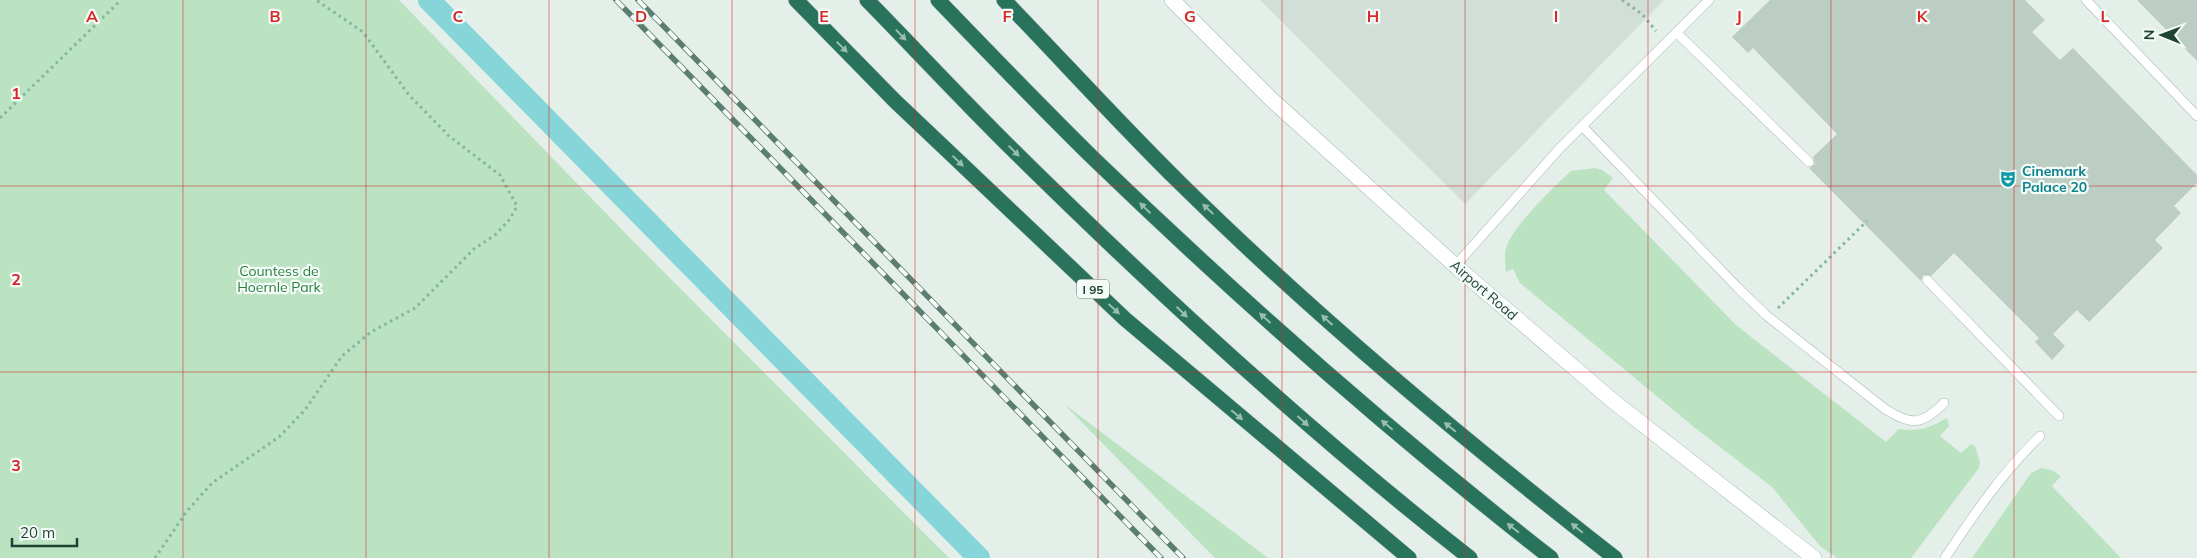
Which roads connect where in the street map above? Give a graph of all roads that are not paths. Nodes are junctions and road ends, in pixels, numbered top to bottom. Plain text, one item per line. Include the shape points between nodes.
1 (796, 0) edge
2 (867, 0) edge
3 (938, 0) edge
4 (1004, 0) edge
5 (1172, 0) edge
6 (1709, 0) edge
7 (2086, 0) edge
8 (1677, 33) junction
9 (2197, 116) edge
10 (1582, 126) junction
11 (1809, 162) dead end
12 (1456, 265) junction
13 (1927, 280) dead end
14 (1944, 403) dead end
15 (2059, 416) dead end
16 (2040, 436) dead end
17 (1409, 558) edge
18 (1470, 558) edge
19 (1551, 558) edge
20 (1615, 558) edge
21 (1814, 558) edge
22 (1945, 558) edge

1 -> 17 highway, I 95 via 895,101 1125,319
2 -> 18 highway via 1016,154 1188,318 1340,454
19 -> 3 highway via 1395,431 1210,268 1091,156
20 -> 4 highway via 1421,403 1300,296 1181,184
5 - 12 street, Airport Road via 1271,99
6 - 8 lane
7 - 9 lane
8 - 10 lane
8 - 11 lane
10 - 12 lane
10 - 14 lane via 1769,317 1885,409 1907,421 1924,420
12 - 21 street, Airport Road via 1613,401
13 - 15 lane
16 - 22 lane via 1989,493

